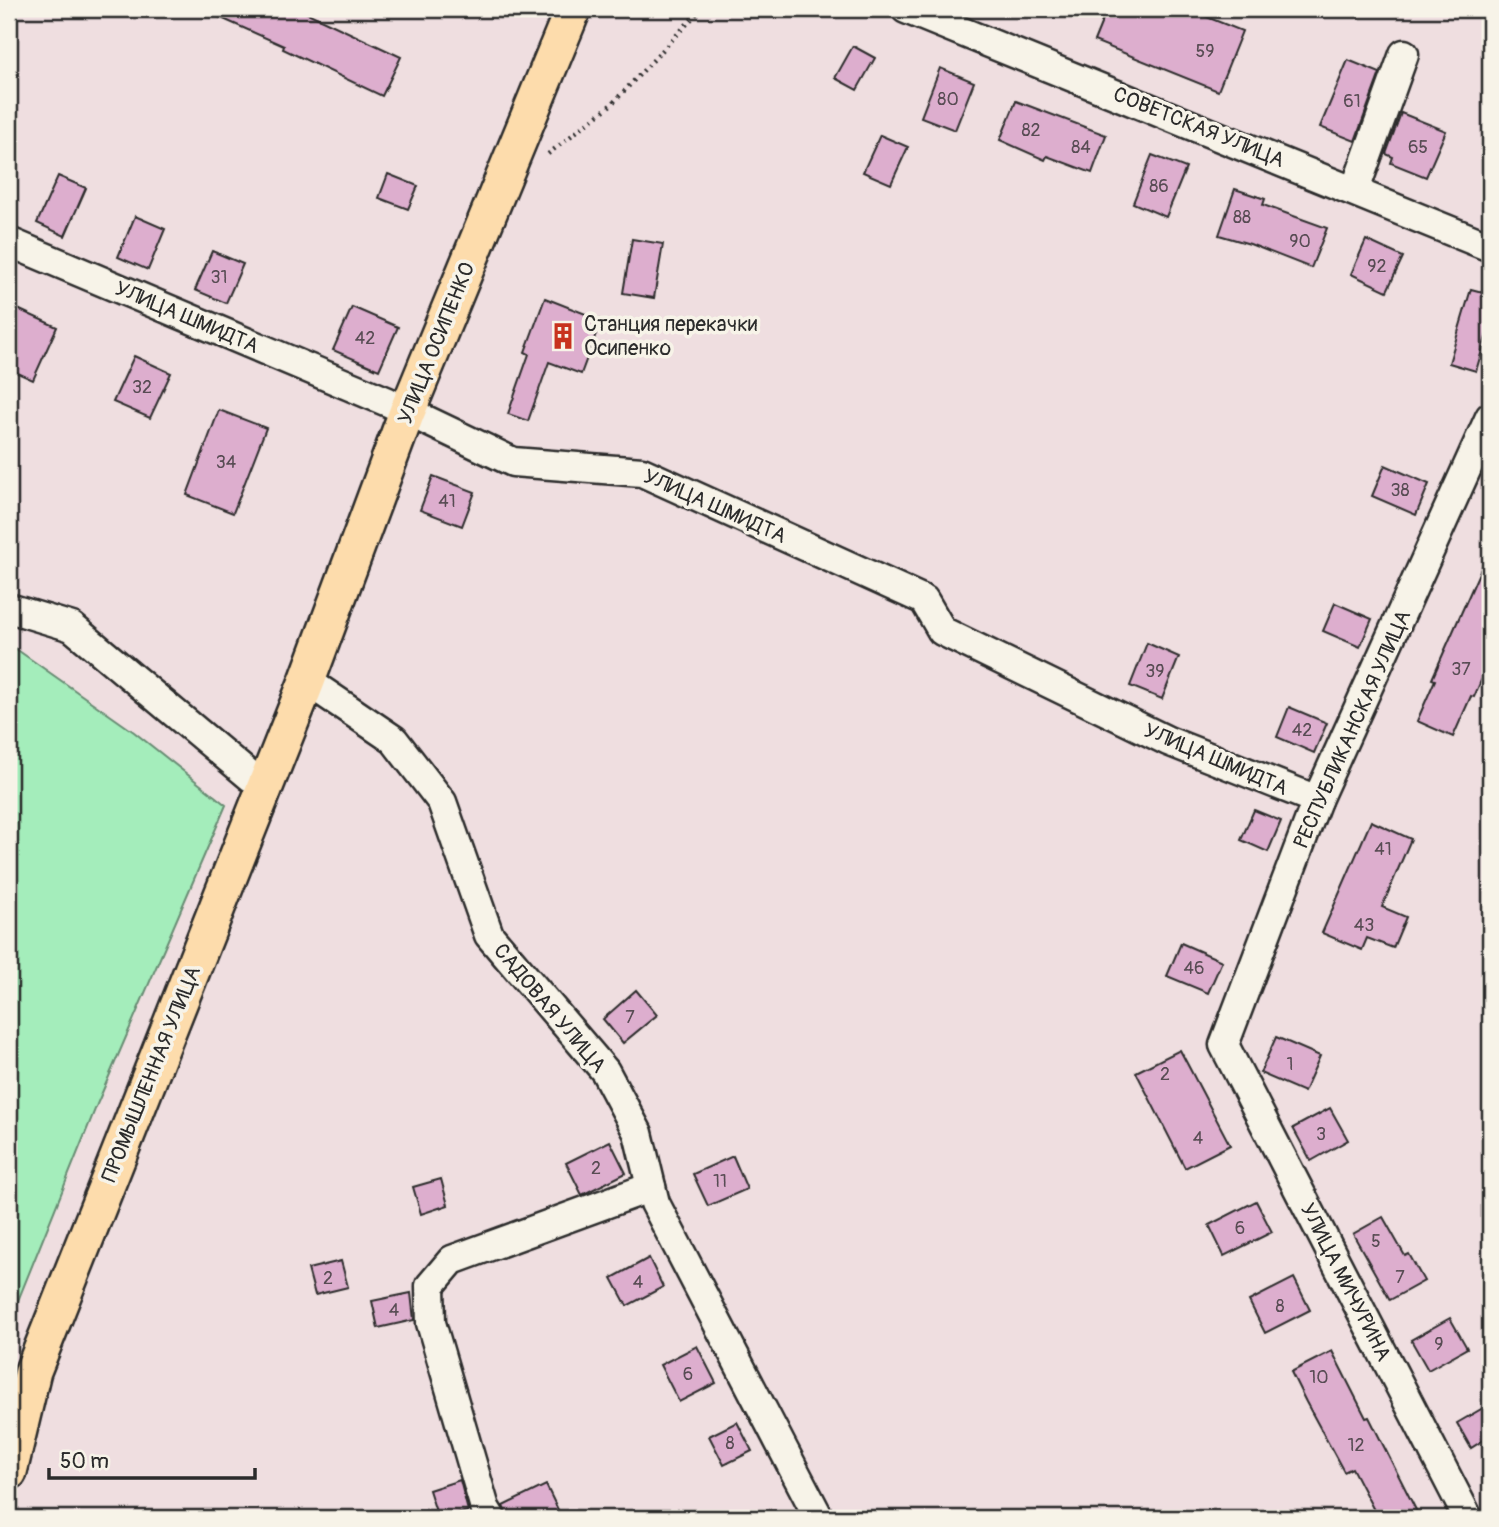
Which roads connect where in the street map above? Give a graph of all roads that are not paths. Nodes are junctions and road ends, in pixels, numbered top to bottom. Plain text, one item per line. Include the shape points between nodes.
1 (573, 9) edge
2 (906, 9) edge
3 (1404, 54) dead end
4 (1355, 190) junction
5 (9, 242) edge
6 (1490, 247) edge
7 (407, 412) junction
8 (1490, 416) edge
9 (9, 608) edge
10 (307, 681) junction
11 (264, 786) junction
12 (1317, 800) junction
13 (1224, 1045) joint
14 (651, 1187) junction
15 (9, 1472) edge
16 (491, 1518) edge
17 (819, 1518) edge
18 (1468, 1518) edge

1 - 7 main road, УЛИЦА ОСИПЕНКО
2 - 4 street, СОВЕТСКАЯ УЛИЦА
3 - 4 street
4 - 6 street, СОВЕТСКАЯ УЛИЦА
5 - 7 street, УЛИЦА ШМИДТА
7 - 10 main road, УЛИЦА ОСИПЕНКО
7 - 12 street, УЛИЦА ШМИДТА via 513,462 642,472 924,600 943,631 1155,735
8 - 12 street, РЕСПУБЛИКАНСКАЯ УЛИЦА
9 - 11 street via 72,627
10 - 11 main road, ПРОМЫШЛЕННАЯ УЛИЦА
10 - 14 street, САДОВАЯ УЛИЦА via 394,740 442,802 489,935 605,1071 638,1133
11 - 15 main road, ПРОМЫШЛЕННАЯ УЛИЦА via 33,1371
12 - 13 street, РЕСПУБЛИКАНСКАЯ УЛИЦА
13 - 18 street, УЛИЦА МИЧУРИНА
14 - 16 street via 452,1260 430,1286 431,1322
14 - 17 street, САДОВАЯ УЛИЦА via 655,1203

